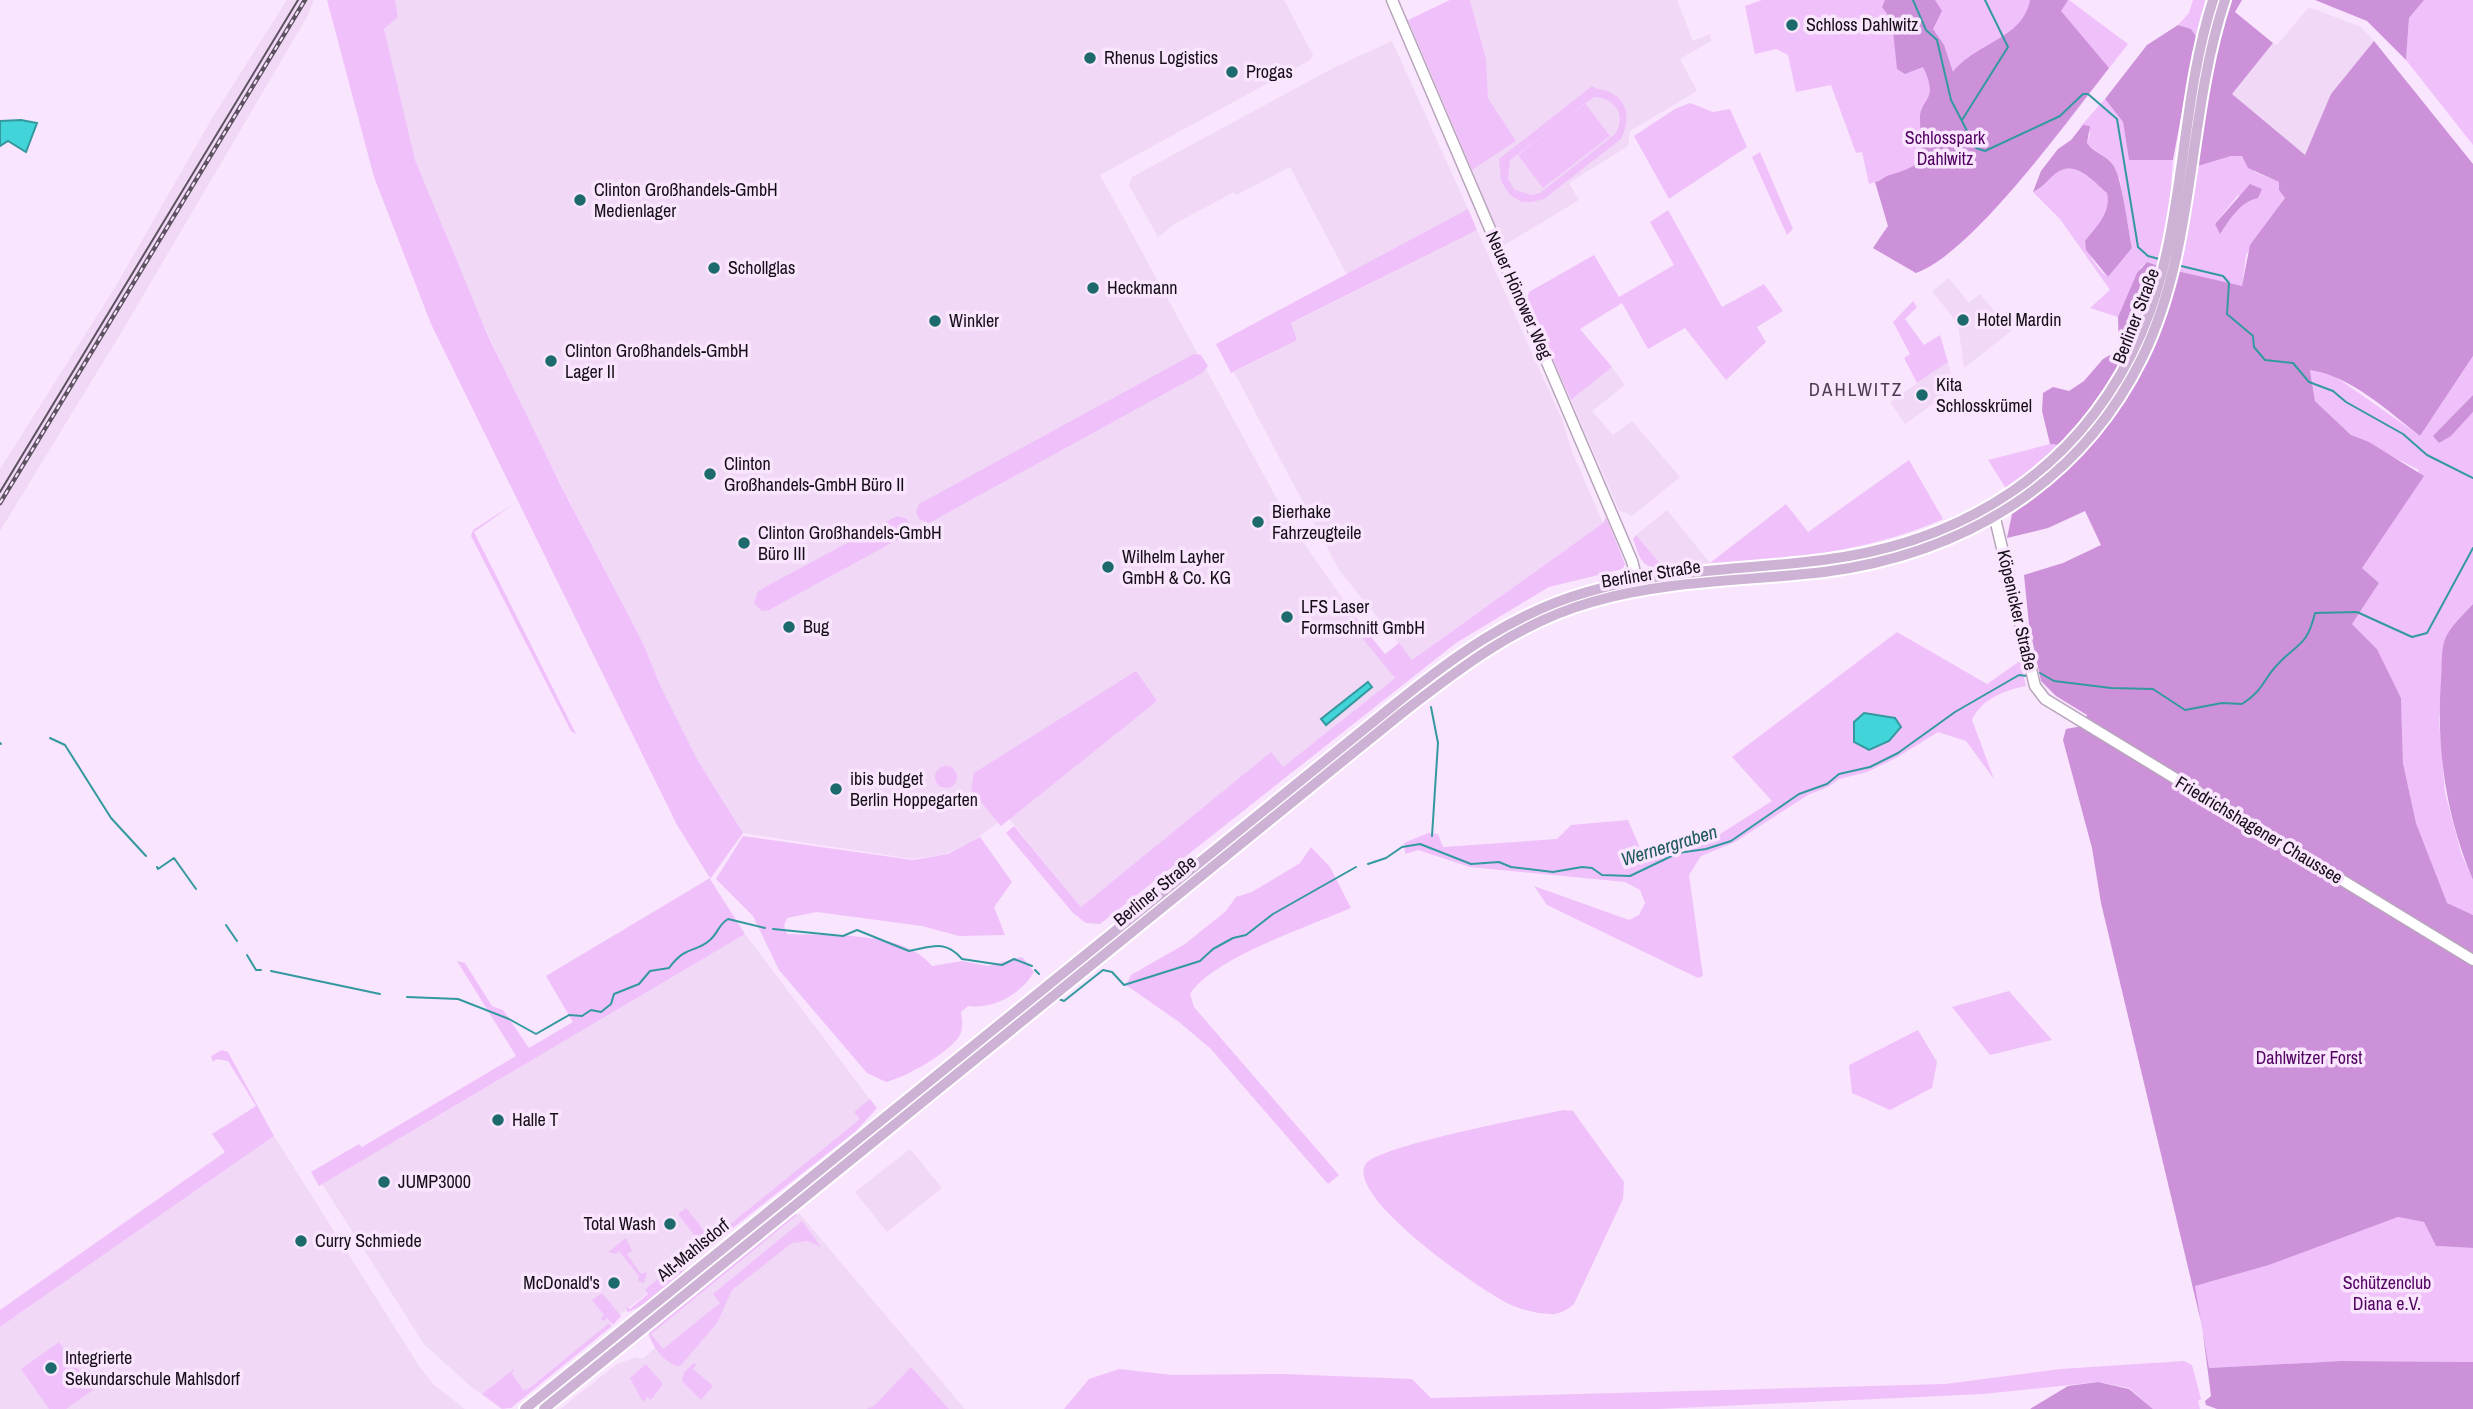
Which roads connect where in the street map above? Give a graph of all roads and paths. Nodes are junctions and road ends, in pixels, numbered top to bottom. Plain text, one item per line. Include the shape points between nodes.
1 (1392, 0) edge
2 (2213, 0) edge
3 (2225, 0) edge
4 (2175, 240) junction
5 (1993, 512) junction
6 (1637, 580) junction
7 (1640, 592) junction
8 (2045, 699) joint
9 (2473, 960) edge
10 (888, 1122) junction
11 (525, 1409) edge
12 (544, 1409) edge

1 - 6 main road, Neuer Hönower Weg
2 - 4 main road, Berliner Straße via 2192,86
3 - 4 main road, Berliner Straße via 2205,74
4 - 5 main road, Berliner Straße via 2165,281 2132,353 2096,412 2061,452
5 - 6 main road, Berliner Straße via 1870,552
5 - 7 main road, Berliner Straße via 1937,546 1871,564
5 - 8 main road, Köpenicker Straße via 2035,686
6 - 7 main road, Neuer Hönower Weg
6 - 10 main road, Berliner Straße via 1544,607 1466,650
7 - 10 main road, Berliner Straße via 1549,616 1474,659
8 - 9 main road, Friedrichshagener Chaussee
10 - 11 main road, Alt-Mahlsdorf
10 - 12 main road, Alt-Mahlsdorf

